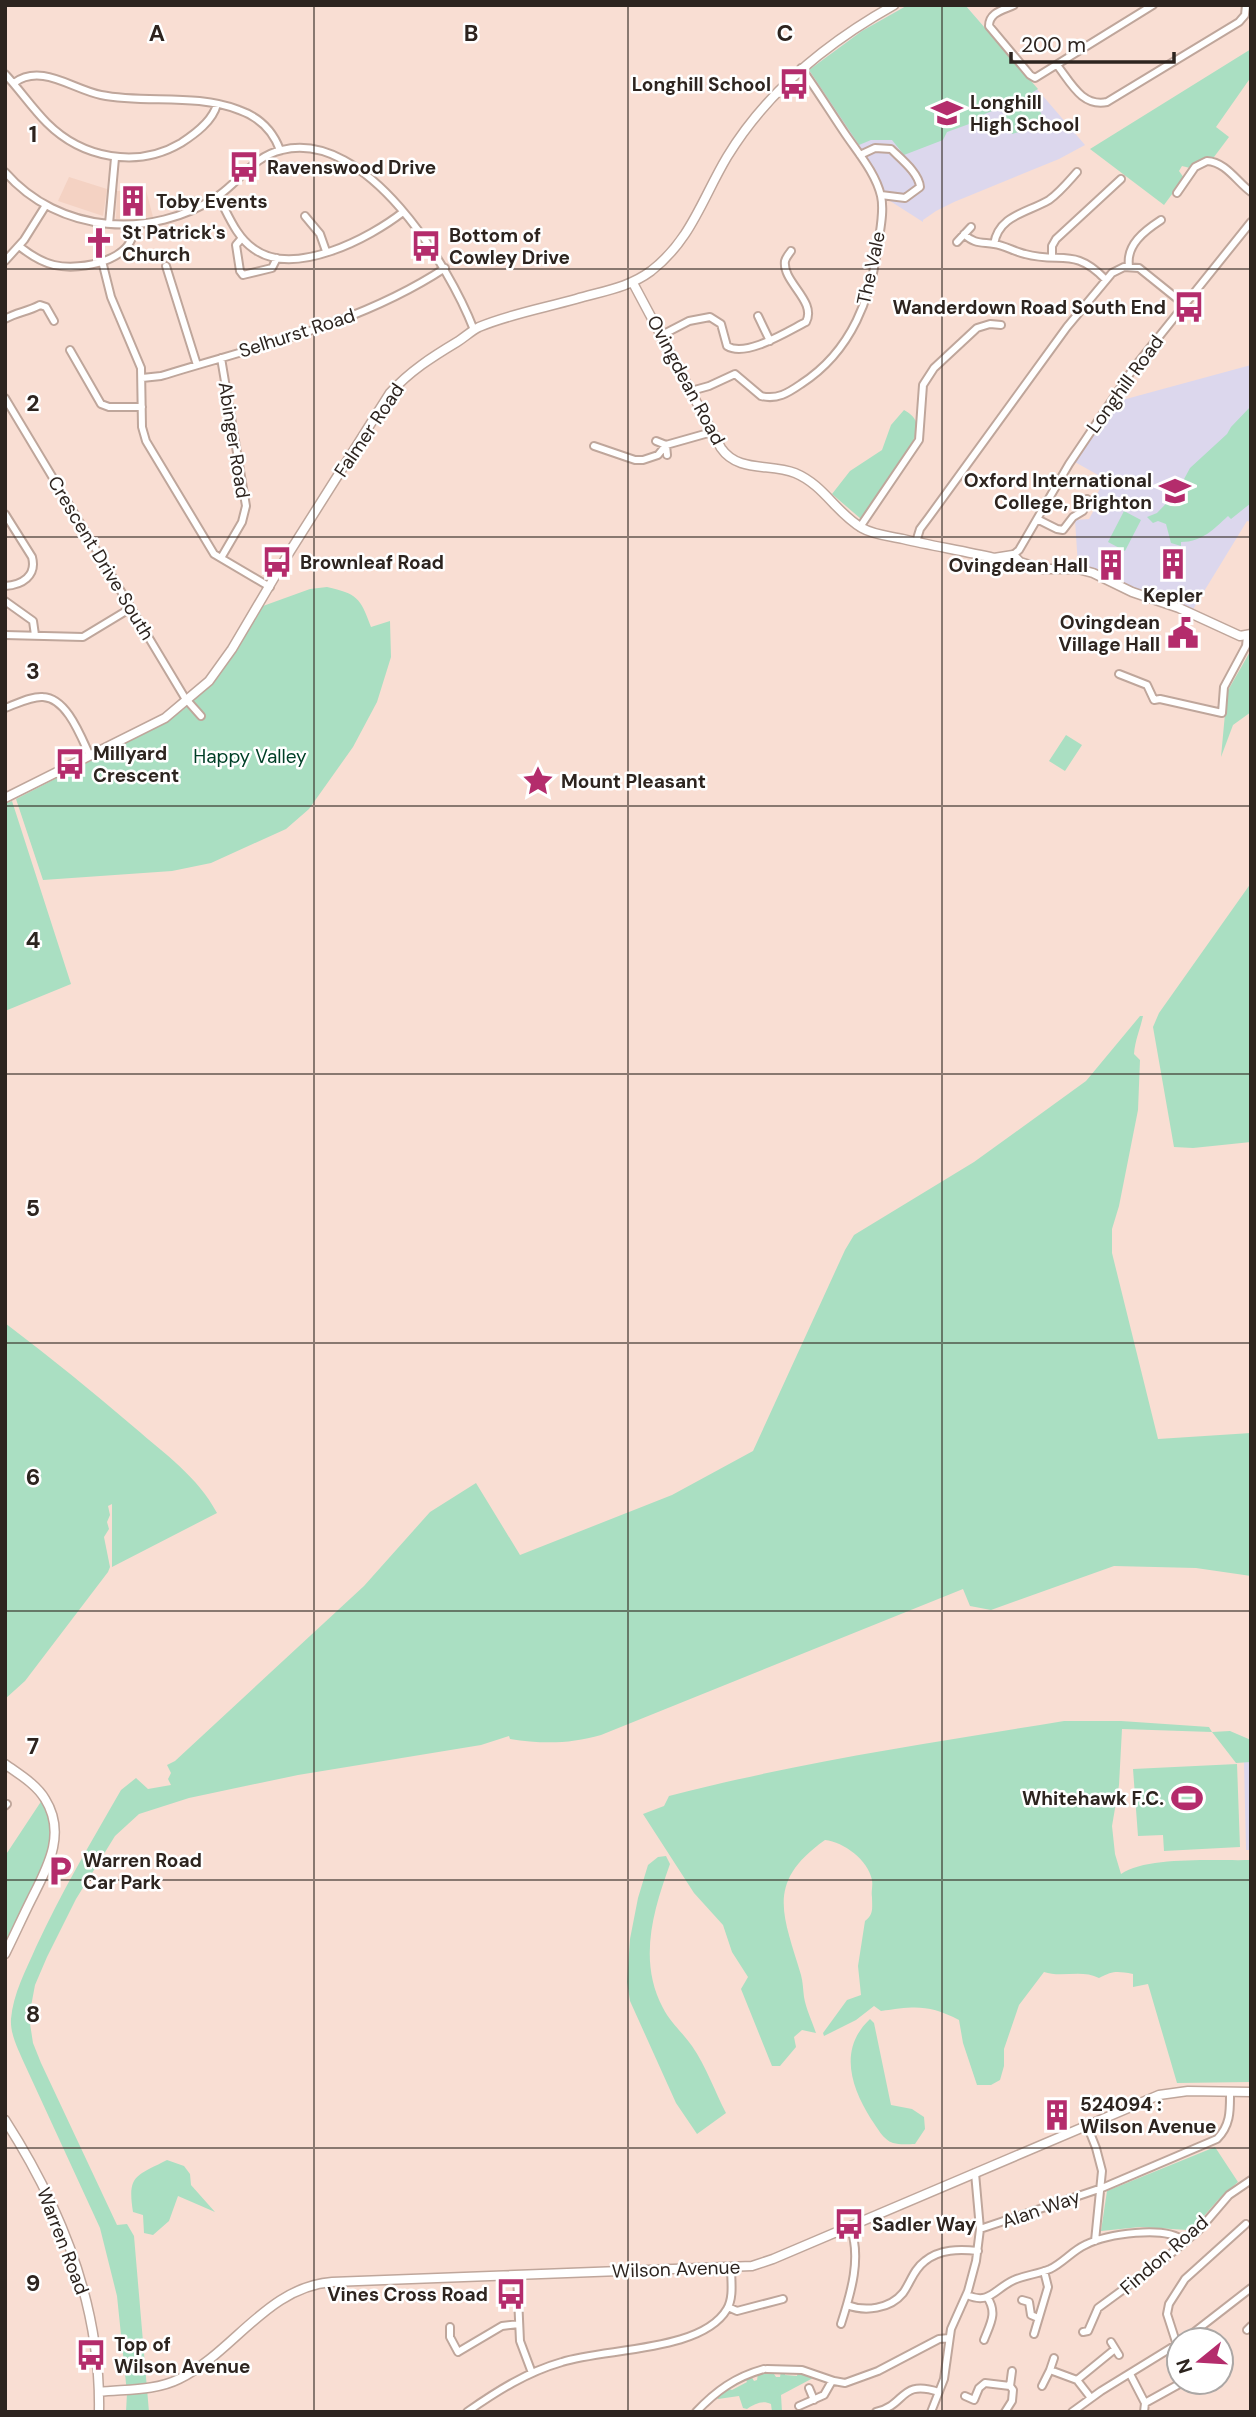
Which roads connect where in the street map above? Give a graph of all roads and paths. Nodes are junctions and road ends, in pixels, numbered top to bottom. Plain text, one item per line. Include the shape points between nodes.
1 (894, 5) edge
2 (1014, 5) edge
3 (1153, 5) edge
4 (1246, 5) edge
5 (1057, 65) junction
6 (801, 68) junction
7 (5, 74) edge
8 (14, 83) junction
9 (217, 104) junction
10 (280, 150) junction
11 (860, 155) junction
12 (114, 158) junction
13 (1182, 170) dead end
14 (5, 172) edge
15 (1066, 172) dead end
16 (1190, 175) junction
17 (1121, 179) dead end
18 (1251, 192) edge
19 (1177, 193) dead end
20 (218, 195) junction
21 (881, 195) junction
22 (46, 205) junction
23 (404, 212) junction
24 (305, 216) dead end
25 (1161, 220) dead end
26 (1251, 222) edge
27 (108, 224) junction
28 (134, 225) junction
29 (971, 227) dead end
30 (964, 234) junction
31 (242, 239) junction
32 (957, 242) dead end
33 (994, 244) junction
34 (19, 246) junction
35 (326, 251) junction
36 (791, 251) dead end
37 (1052, 257) junction
38 (277, 258) junction
39 (5, 261) edge
40 (102, 261) junction
41 (166, 266) dead end
42 (1129, 266) junction
43 (445, 268) junction
44 (1105, 279) junction
45 (633, 283) junction
46 (1185, 304) junction
47 (758, 316) dead end
48 (5, 320) edge
49 (54, 321) dead end
50 (1001, 325) dead end
51 (474, 330) junction
52 (662, 335) junction
53 (770, 341) junction
54 (70, 350) dead end
55 (221, 358) junction
56 (197, 365) junction
57 (142, 378) junction
58 (691, 391) junction
59 (5, 398) edge
60 (142, 407) junction
61 (712, 432) junction
62 (656, 441) dead end
63 (666, 445) junction
64 (594, 446) dead end
65 (667, 455) dead end
66 (1087, 499) dead end
67 (5, 514) edge
68 (1037, 519) junction
69 (860, 527) junction
70 (916, 542) junction
71 (1013, 555) junction
72 (221, 558) junction
73 (270, 587) junction
74 (6, 595) edge
75 (131, 608) junction
76 (5, 635) edge
77 (35, 635) junction
78 (1249, 635) edge
79 (1119, 674) dead end
80 (187, 701) junction
81 (5, 708) edge
82 (201, 716) dead end
83 (90, 756) junction
84 (5, 798) edge
85 (5, 1764) edge
86 (5, 1954) edge
87 (1230, 2092) junction
88 (1251, 2092) edge
89 (5, 2120) edge
90 (1087, 2125) junction
91 (975, 2173) junction
92 (1251, 2180) edge
93 (1102, 2188) junction
94 (1245, 2224) dead end
95 (850, 2226) junction
96 (980, 2228) junction
97 (1095, 2241) junction
98 (1184, 2241) junction
99 (978, 2251) junction
100 (731, 2267) junction
101 (1044, 2271) junction
102 (517, 2275) junction
103 (1251, 2288) edge
104 (967, 2295) junction
105 (987, 2297) junction
106 (783, 2299) dead end
107 (1022, 2300) dead end
108 (1090, 2300) dead end
109 (847, 2305) junction
110 (728, 2307) junction
111 (1098, 2308) junction
112 (1038, 2318) junction
113 (519, 2324) junction
114 (841, 2326) dead end
115 (1171, 2326) edge
116 (1202, 2326) edge
117 (450, 2328) dead end
118 (1083, 2332) dead end
119 (1034, 2334) dead end
120 (949, 2338) junction
121 (984, 2340) dead end
122 (1111, 2342) dead end
123 (1165, 2352) edge
124 (1055, 2358) dead end
125 (777, 2368) junction
126 (1050, 2370) junction
127 (1012, 2371) dead end
128 (753, 2372) junction
129 (532, 2373) junction
130 (1130, 2374) junction
131 (778, 2376) dead end
132 (755, 2380) dead end
133 (1077, 2380) junction
134 (832, 2381) junction
135 (1010, 2386) junction
136 (1042, 2386) dead end
137 (809, 2388) dead end
138 (99, 2392) junction
139 (939, 2392) junction
140 (1165, 2392) edge
141 (965, 2396) dead end
142 (1091, 2398) junction
143 (814, 2400) junction
144 (1145, 2403) junction
145 (799, 2406) dead end
146 (1009, 2411) edge
147 (99, 2412) edge
148 (467, 2412) edge
149 (696, 2412) edge
150 (878, 2412) edge
151 (931, 2412) edge
152 (1072, 2412) edge
153 (1144, 2412) edge

1 - 6 street, Falmer Road
2 - 5 street via 993,15 988,24 1030,75 1038,78
3 - 5 street
4 - 5 street via 1238,22 1107,102 1094,103 1083,97
6 - 11 street, The Vale
6 - 45 street, Falmer Road via 743,133 676,247
7 - 8 street
8 - 9 street via 41,75 120,98
8 - 12 street via 59,134 73,144
9 - 10 street via 256,118 268,128
9 - 12 street via 209,120 174,147
10 - 20 street via 257,161
10 - 23 street via 312,148 334,155
11 - 21 street, The Vale
11 - 21 street via 875,148 891,149 917,176 920,187 904,198
12 - 27 street
13 - 16 street
14 - 22 street
15 - 33 street via 1075,174 1049,199 1003,223
16 - 18 street via 1200,163 1214,162
16 - 19 street
17 - 37 street via 1105,187 1056,239
20 - 28 street via 179,216
20 - 31 street
21 - 58 street, The Vale via 880,237 868,296 850,336 825,366 775,398 757,393 736,374
22 - 27 street via 83,221
22 - 34 street
23 - 35 street via 368,235
23 - 43 street
24 - 35 street via 320,234
25 - 42 street via 1132,245
26 - 46 street, Longhill Road
27 - 28 street
28 - 40 street via 131,242
29 - 30 street
30 - 32 street
30 - 33 street via 975,242
31 - 38 street
31 - 38 street via 236,245 242,274 271,268
33 - 37 street via 1026,255
34 - 39 street
34 - 40 street via 55,265
35 - 38 street via 296,259
36 - 53 street via 785,261 787,271 809,317
37 - 44 street via 1079,259
40 - 57 street
41 - 56 street
42 - 44 street
42 - 46 street via 1146,271
43 - 51 street
43 - 55 street, Selhurst Road via 366,311
44 - 70 street via 1058,333 922,526
45 - 51 street, Falmer Road
45 - 52 street, Ovingdean Road
46 - 68 street, Longhill Road via 1101,415
47 - 53 street
48 - 49 street via 40,305
50 - 69 street via 977,328 934,368 923,385 919,440
51 - 73 street, Falmer Road via 410,373 390,393
52 - 53 street via 689,321 710,317 721,324 729,348
52 - 58 street, Ovingdean Road
54 - 60 street via 80,360 101,404
55 - 56 street, Selhurst Road
55 - 72 street, Abinger Road via 246,506
56 - 57 street, Selhurst Road
57 - 60 street
58 - 61 street, Ovingdean Road
59 - 75 street, Crescent Drive South
60 - 72 street via 146,440 210,550
61 - 63 street
61 - 69 street, Ovingdean Road via 734,461 799,474 820,487
62 - 63 street
63 - 64 street via 658,455 643,460 604,453
63 - 65 street
66 - 68 street via 1085,513 1073,517 1062,530
67 - 74 street via 34,564 28,578
68 - 71 street, Longhill Road
69 - 70 street, Ovingdean Road
70 - 71 street, Ovingdean Road via 994,558
71 - 78 street, Ovingdean Road via 1042,569 1093,573 1238,635
72 - 73 street
73 - 80 street, Falmer Road via 222,664
74 - 77 street via 33,621
75 - 77 street via 83,637
75 - 80 street, Crescent Drive South
76 - 77 street
78 - 79 street via 1224,687 1222,713 1154,700 1147,685
80 - 82 street, Crescent Drive South
80 - 83 street, Falmer Road via 165,718
81 - 83 street via 40,697 54,700 65,710
83 - 84 street, Falmer Road
85 - 86 street via 44,1797 55,1837 46,1871
87 - 88 street, Wilson Avenue
87 - 90 street, Wilson Avenue via 1169,2093
87 - 93 street, Alan Way via 1229,2120 1217,2139
89 - 138 street, Warren Road via 34,2169 76,2264 91,2321
90 - 91 street, Wilson Avenue
90 - 93 street via 1100,2158
91 - 95 street, Wilson Avenue
91 - 96 street
92 - 98 street, Findon Road via 1229,2195
93 - 96 street, Alan Way
93 - 97 street
94 - 115 street via 1242,2233 1185,2279 1170,2302 1167,2314
95 - 100 street, Wilson Avenue via 758,2264
95 - 109 street via 855,2261
96 - 99 street
97 - 98 street via 1147,2233
97 - 101 street
98 - 111 street, Findon Road
99 - 104 street
99 - 109 street via 950,2250 930,2257 902,2294 889,2303 869,2309
100 - 102 street, Wilson Avenue
100 - 110 street
101 - 105 street via 1014,2280
101 - 112 street via 1048,2287
102 - 113 street
102 - 138 street, Wilson Avenue via 332,2282 302,2288 276,2302 219,2353 176,2381
103 - 116 street
104 - 105 street via 980,2300
104 - 120 street
105 - 121 street via 994,2312
106 - 110 street via 776,2305 737,2311
107 - 112 street via 1030,2302 1031,2315
108 - 111 street
109 - 114 street
110 - 129 street via 714,2323 684,2338 571,2359
111 - 118 street, Findon Road via 1088,2331
112 - 119 street
113 - 117 street via 502,2326 455,2354
113 - 129 street
120 - 134 street via 937,2339 858,2379
120 - 139 street
122 - 133 street via 1117,2352
123 - 130 street
124 - 126 street
125 - 128 street
125 - 131 street
125 - 134 street via 802,2370
126 - 133 street
126 - 136 street
127 - 135 street
128 - 132 street
128 - 149 street via 721,2388
129 - 148 street
130 - 142 street
130 - 144 street
133 - 142 street
134 - 143 street via 824,2395
135 - 141 street via 985,2383 973,2404
135 - 146 street
137 - 143 street
138 - 147 street, Warren Road
139 - 150 street via 912,2389
139 - 151 street
140 - 144 street
142 - 152 street
143 - 145 street
144 - 153 street

